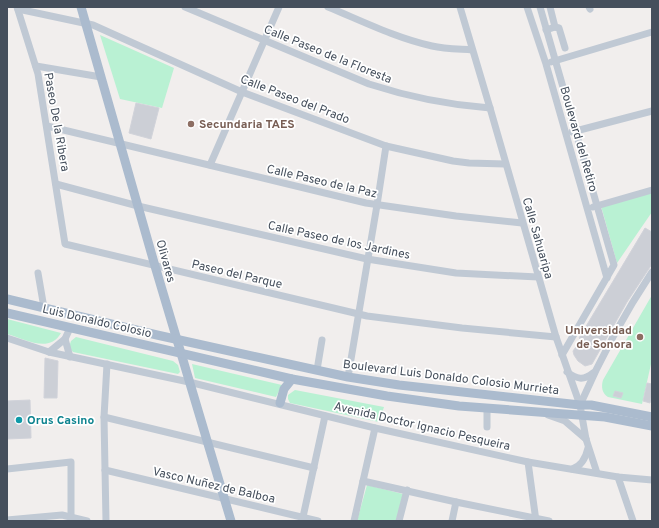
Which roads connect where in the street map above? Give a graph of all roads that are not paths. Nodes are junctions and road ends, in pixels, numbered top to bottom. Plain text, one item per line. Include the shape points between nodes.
1 (81, 7) edge
2 (185, 7) edge
3 (279, 7) edge
4 (328, 7) edge
5 (460, 7) edge
6 (527, 7) edge
7 (540, 7) edge
8 (550, 7) edge
9 (18, 8) edge
10 (86, 23) junction
11 (555, 27) junction
12 (546, 30) junction
13 (652, 32) edge
14 (265, 40) junction
15 (565, 48) dead end
16 (472, 50) junction
17 (555, 61) junction
18 (546, 64) junction
19 (36, 66) junction
20 (101, 77) junction
21 (242, 92) junction
22 (490, 108) junction
23 (652, 111) edge
24 (47, 126) junction
25 (576, 131) junction
26 (566, 134) junction
27 (119, 143) junction
28 (386, 146) junction
29 (505, 164) junction
30 (210, 165) junction
31 (56, 184) junction
32 (652, 190) edge
33 (377, 205) junction
34 (597, 205) junction
35 (138, 206) junction
36 (587, 209) junction
37 (522, 223) junction
38 (64, 243) joint
39 (367, 259) junction
40 (155, 266) junction
41 (652, 272) edge
42 (38, 273) dead end
43 (538, 278) junction
44 (607, 278) junction
45 (7, 299) edge
46 (44, 308) junction
47 (7, 313) edge
48 (358, 314) junction
49 (70, 328) junction
50 (157, 335) junction
51 (556, 337) junction
52 (7, 338) edge
53 (65, 339) junction
54 (177, 340) junction
55 (322, 340) dead end
56 (150, 346) junction
57 (49, 352) junction
58 (181, 353) junction
59 (562, 355) junction
60 (70, 357) junction
61 (107, 364) junction
62 (317, 370) junction
63 (567, 372) junction
64 (595, 372) junction
65 (348, 377) junction
66 (292, 379) junction
67 (189, 382) junction
68 (280, 403) junction
69 (487, 408) junction
70 (581, 410) junction
71 (528, 411) junction
72 (325, 416) junction
73 (104, 417) junction
74 (605, 417) junction
75 (652, 417) edge
76 (652, 426) edge
77 (487, 427) dead end
78 (375, 428) junction
79 (586, 439) junction
80 (208, 442) junction
81 (588, 447) junction
82 (568, 460) dead end
83 (528, 462) junction
84 (314, 468) junction
85 (569, 468) junction
86 (7, 469) edge
87 (105, 470) junction
88 (597, 474) junction
89 (618, 477) junction
90 (652, 480) edge
91 (363, 481) junction
92 (407, 490) junction
93 (226, 499) junction
94 (456, 502) junction
95 (71, 517) junction
96 (303, 517) junction
97 (7, 520) edge
98 (536, 520) edge
99 (87, 521) edge
100 (106, 521) edge
101 (231, 521) edge
102 (318, 521) edge
103 (354, 521) edge
104 (400, 521) edge
105 (452, 521) edge
106 (549, 521) edge
107 (633, 521) edge

1 - 10 main road, Olivares
2 - 14 street, Calle Paseo de la Floresta
3 - 14 street
4 - 16 street via 417,42
5 - 16 street, Calle Sahuaripa
6 - 18 street, Boulevard del Retiro
7 - 12 street, Boulevard del Retiro
8 - 11 street
9 - 10 street, Calle Paseo del Prado
9 - 19 street, Paseo De la Ribera
10 - 20 main road, Olivares
10 - 21 street, Calle Paseo del Prado
11 - 12 street
11 - 15 street via 559,28
12 - 17 street, Boulevard del Retiro
13 - 17 street
14 - 21 street
14 - 22 street, Calle Paseo de la Floresta via 389,91 435,102
16 - 22 street, Calle Sahuaripa
17 - 18 street
17 - 25 street, Boulevard del Retiro
18 - 26 street, Boulevard del Retiro
19 - 20 street
19 - 24 street, Paseo De la Ribera
20 - 27 main road, Olivares
21 - 28 street, Calle Paseo del Prado
21 - 30 street
22 - 29 street, Calle Sahuaripa
23 - 25 street
24 - 27 street, Calle Paseo de la Paz
24 - 31 street, Paseo De la Ribera
25 - 26 street
25 - 34 street, Boulevard del Retiro
26 - 36 street, Boulevard del Retiro
27 - 30 street, Calle Paseo de la Paz
27 - 35 main road, Olivares
28 - 29 street, Calle Paseo del Prado via 453,161
28 - 33 street
29 - 37 street, Calle Sahuaripa
30 - 33 street, Calle Paseo de la Paz
31 - 35 street, Calle Paseo de los Jardines
31 - 38 street, Paseo De la Ribera
32 - 34 street
33 - 37 street, Calle Paseo de la Paz
33 - 39 street
34 - 36 street
34 - 44 street, Boulevard del Retiro via 614,264
35 - 39 street, Calle Paseo de los Jardines
35 - 40 main road, Olivares
36 - 44 street, Boulevard del Retiro
37 - 43 street, Calle Sahuaripa
38 - 40 street, Paseo del Parque
39 - 43 street, Calle Paseo de los Jardines via 456,273
39 - 48 street
40 - 48 street, Paseo del Parque
40 - 54 main road, Olivares
41 - 64 street
42 - 46 street
43 - 51 street, Calle Sahuaripa
44 - 59 street
45 - 46 main road, Luis Donaldo Colosio
46 - 50 main road, Luis Donaldo Colosio
47 - 49 main road, Luis Donaldo Colosio
48 - 51 street, Paseo del Parque
48 - 65 street
49 - 53 street
49 - 56 main road, Luis Donaldo Colosio
50 - 54 main road, Luis Donaldo Colosio
50 - 56 main road
51 - 59 street, Calle Sahuaripa
52 - 57 street, Avenida Doctor Ignacio Pesqueira
53 - 57 street
53 - 60 street
54 - 58 main road, Olivares
54 - 62 main road, Boulevard Luis Donaldo Colosio Murrieta
55 - 62 street
56 - 58 main road, Luis Donaldo Colosio
57 - 60 street, Avenida Doctor Ignacio Pesqueira
58 - 66 main road, Boulevard Luis Donaldo Colosio Murrieta
58 - 67 main road, Olivares
59 - 63 street, Calle Sahuaripa
60 - 61 street, Avenida Doctor Ignacio Pesqueira
61 - 67 street, Avenida Doctor Ignacio Pesqueira
61 - 73 street
62 - 65 main road, Boulevard Luis Donaldo Colosio Murrieta
63 - 64 street via 583,379
63 - 70 street, Calle Sahuaripa
64 - 70 street
65 - 70 main road, Boulevard Luis Donaldo Colosio Murrieta
66 - 68 main road via 284,390
66 - 69 main road, Boulevard Luis Donaldo Colosio Murrieta via 409,400
67 - 68 street, Avenida Doctor Ignacio Pesqueira
67 - 80 main road, Olivares
68 - 72 street, Avenida Doctor Ignacio Pesqueira
69 - 71 main road, Boulevard Luis Donaldo Colosio Murrieta
69 - 77 street
70 - 71 main road, Boulevard Luis Donaldo Colosio Murrieta
70 - 74 main road, Boulevard Luis Donaldo Colosio Murrieta
70 - 75 main road, Boulevard Luis Donaldo Colosio Murrieta via 591,405
70 - 79 street, Calle Sahuaripa
71 - 79 street via 565,421
72 - 78 street, Avenida Doctor Ignacio Pesqueira
72 - 84 street
73 - 80 street
73 - 87 street
74 - 76 main road, Boulevard Luis Donaldo Colosio Murrieta
74 - 79 street via 591,420 586,425
78 - 83 street, Avenida Doctor Ignacio Pesqueira via 485,449
78 - 91 street
79 - 81 street, Calle Sahuaripa
80 - 84 street
80 - 93 main road, Olivares
81 - 85 street via 584,461 576,468
81 - 88 street, Calle Sahuaripa
82 - 85 street
83 - 85 street, Avenida Doctor Ignacio Pesqueira
83 - 98 street
84 - 96 street
85 - 88 street, Avenida Doctor Ignacio Pesqueira
86 - 95 street via 71,462
87 - 93 street, Vasco Nuñez de Balboa
87 - 100 street
88 - 89 street, Avenida Doctor Ignacio Pesqueira
89 - 90 street, Avenida Doctor Ignacio Pesqueira
89 - 107 street
91 - 92 street
91 - 103 street
92 - 94 street
92 - 104 street
93 - 96 street, Vasco Nuñez de Balboa
93 - 101 main road, Olivares
94 - 98 street
94 - 105 street
95 - 97 street via 58,515
95 - 99 street
96 - 102 street, Vasco Nuñez de Balboa
98 - 106 street

